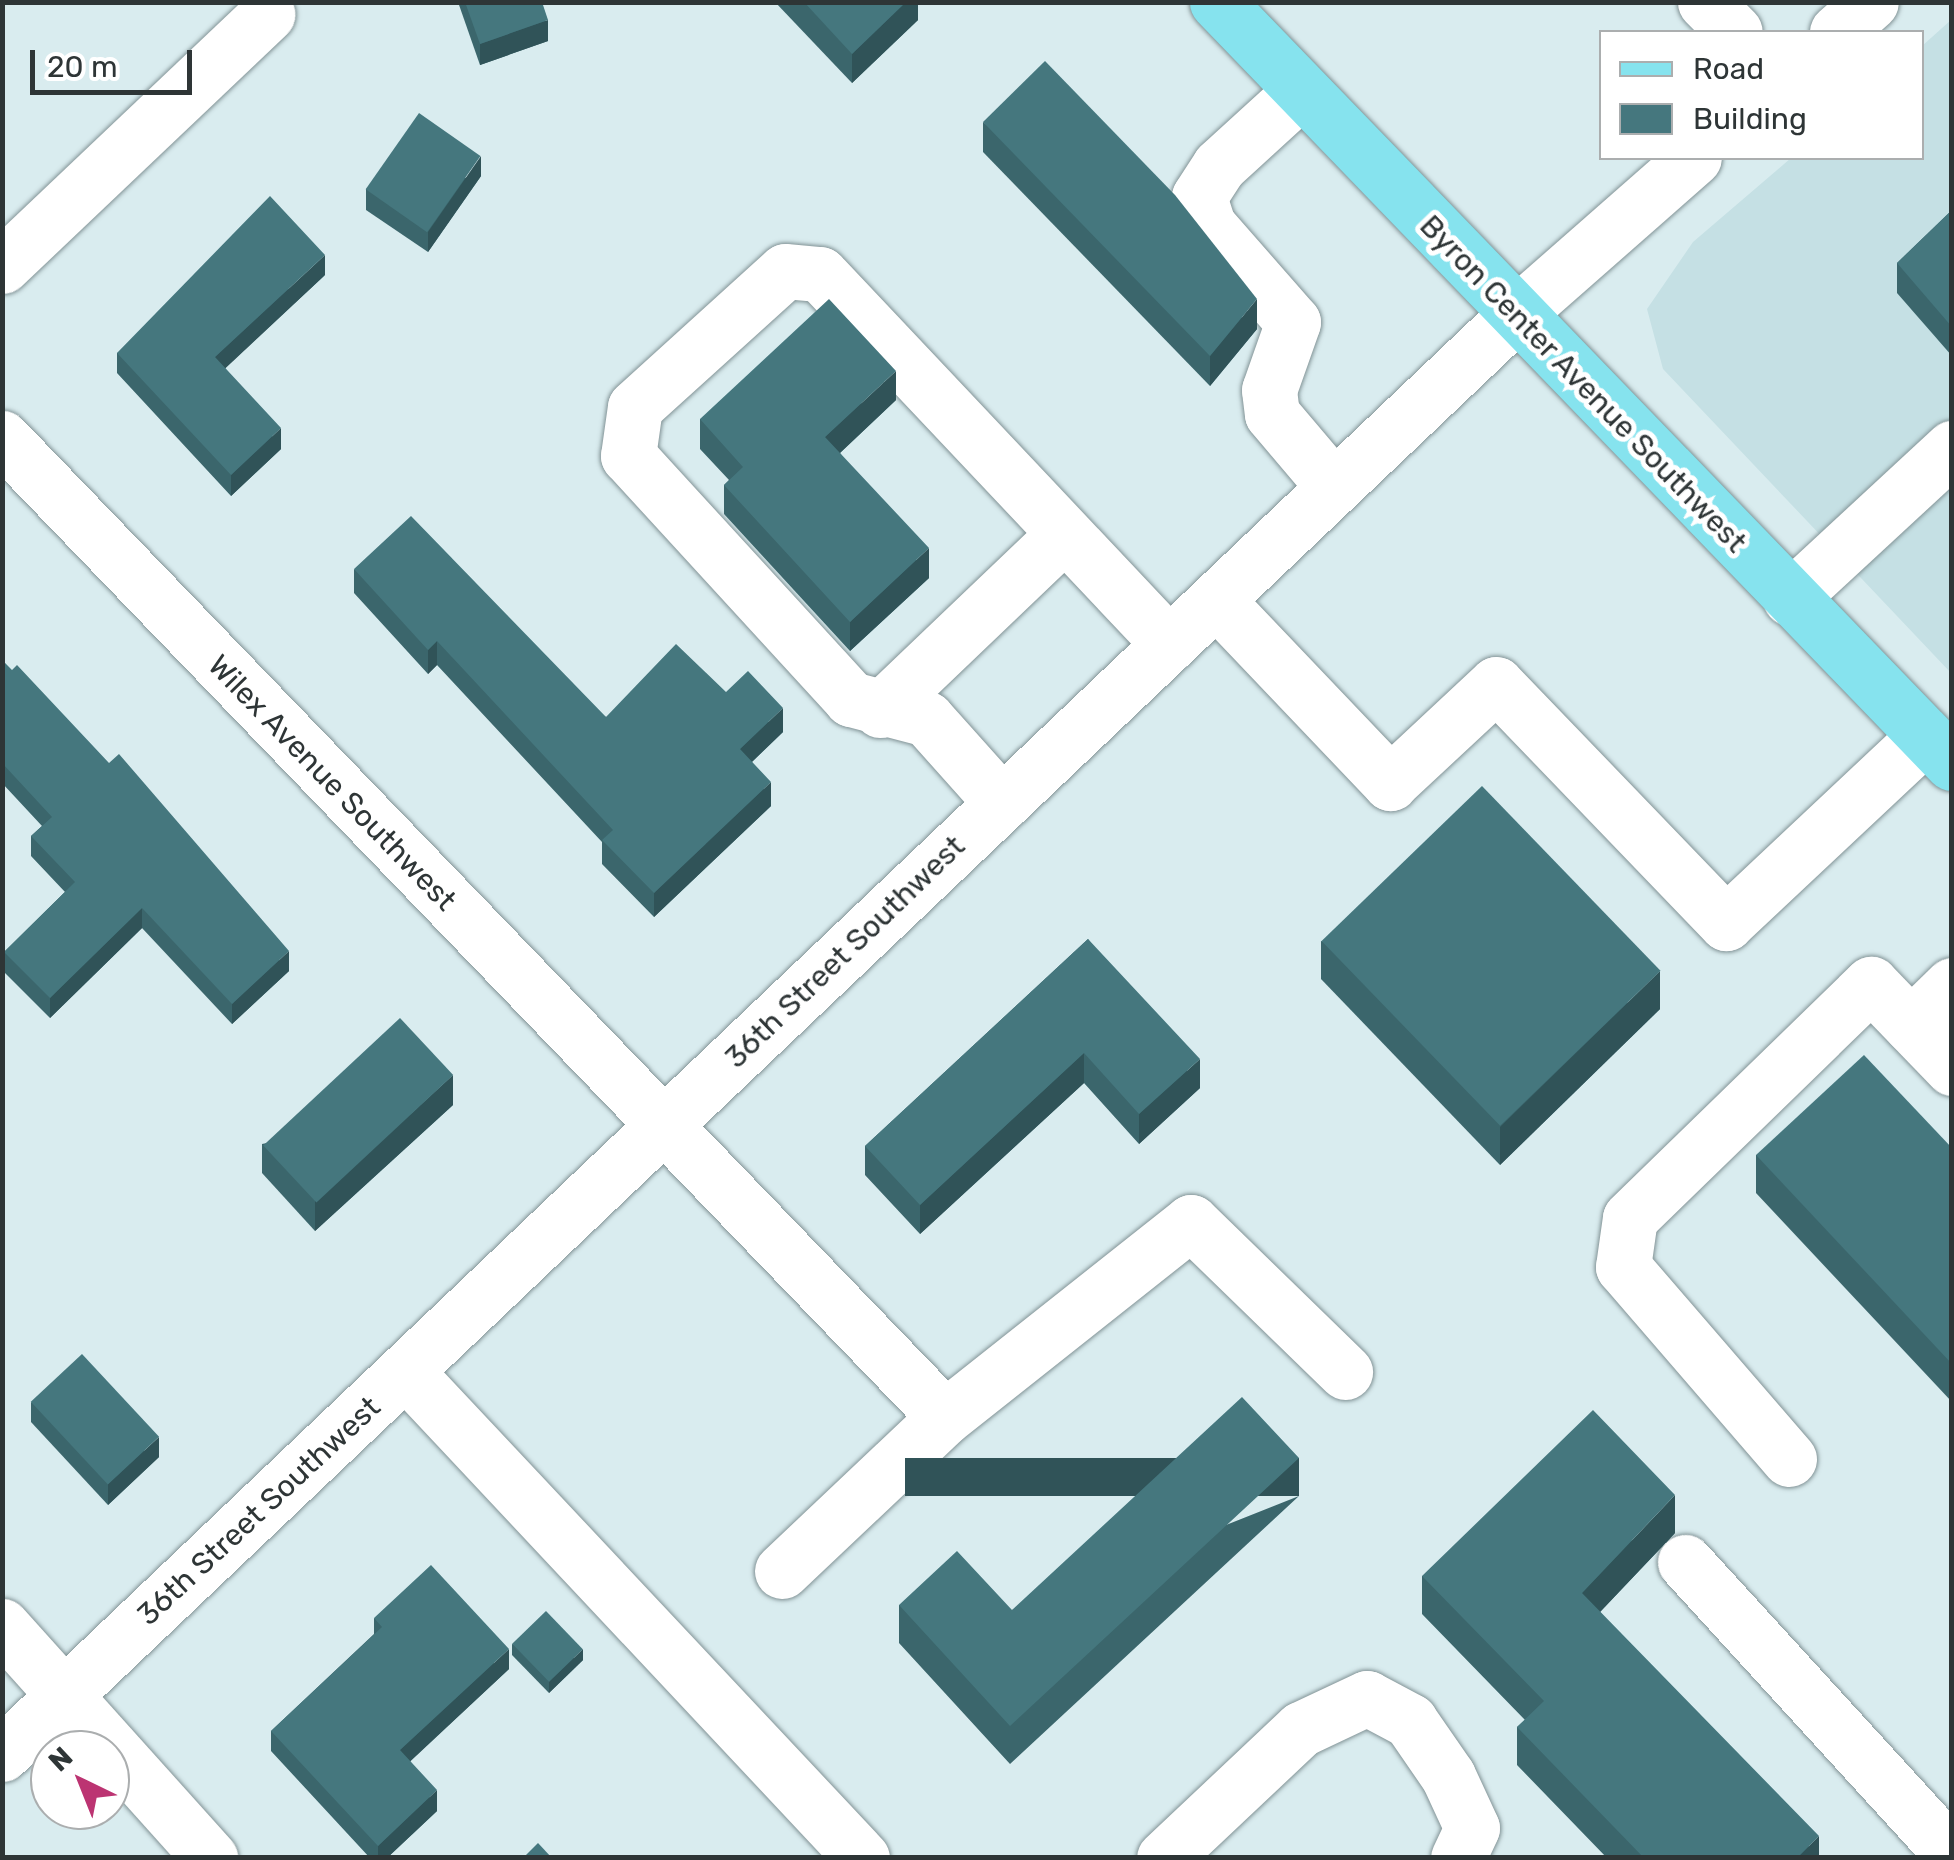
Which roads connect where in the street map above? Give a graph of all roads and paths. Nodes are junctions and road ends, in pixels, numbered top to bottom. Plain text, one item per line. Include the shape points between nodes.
1 (1217, 2) edge
2 (1705, 2) edge
3 (1871, 2) edge
4 (268, 14) dead end
5 (1733, 30) edge
6 (1839, 30) edge
7 (1301, 90) junction
8 (1692, 160) edge
9 (2, 266) edge
10 (1515, 315) junction
11 (2, 438) edge
12 (1952, 448) edge
13 (1334, 487) junction
14 (1064, 534) junction
15 (1790, 598) junction
16 (1216, 600) junction
17 (1169, 644) junction
18 (880, 710) junction
19 (1939, 749) edge
20 (1002, 803) junction
21 (1952, 985) edge
22 (1910, 1025) junction
23 (1952, 1068) edge
24 (662, 1127) junction
25 (407, 1372) junction
26 (1345, 1372) dead end
27 (945, 1417) junction
28 (1789, 1459) dead end
29 (1685, 1562) dead end
30 (782, 1571) dead end
31 (2, 1626) edge
32 (66, 1692) junction
33 (2, 1754) edge
34 (1952, 1854) edge
35 (210, 1858) edge
36 (862, 1858) edge
37 (1164, 1858) edge
38 (1458, 1858) edge

1 - 7 main road, Byron Center Avenue Southwest
2 - 5 street
3 - 6 street
4 - 9 street
7 - 10 main road, Byron Center Avenue Southwest
7 - 13 street via 1199,197 1208,225 1293,322 1268,390 1272,414
8 - 10 street, 36th Street Southwest
10 - 13 street, 36th Street Southwest
10 - 15 main road, Byron Center Avenue Southwest
11 - 24 street, Wilex Avenue Southwest
12 - 15 street
13 - 16 street, 36th Street Southwest
14 - 17 street
14 - 18 street
14 - 18 street via 820,274 800,267 636,407 628,456 851,699
15 - 19 main road, Byron Center Avenue Southwest
16 - 17 street, 36th Street Southwest
16 - 19 street via 1390,783 1496,684 1726,923
17 - 20 street, 36th Street Southwest
18 - 20 street via 927,719
20 - 24 street, 36th Street Southwest
21 - 22 street
22 - 23 street
22 - 28 street via 1872,984 1630,1218 1623,1267
24 - 25 street, 36th Street Southwest
24 - 27 street, Wilex Avenue Southwest
25 - 32 street, 36th Street Southwest
25 - 36 street
26 - 27 street via 1191,1222
27 - 30 street
29 - 34 street
31 - 32 street
32 - 33 street, 36th Street Southwest
32 - 35 street
37 - 38 street via 1301,1730 1367,1698 1410,1721 1448,1776 1472,1828

